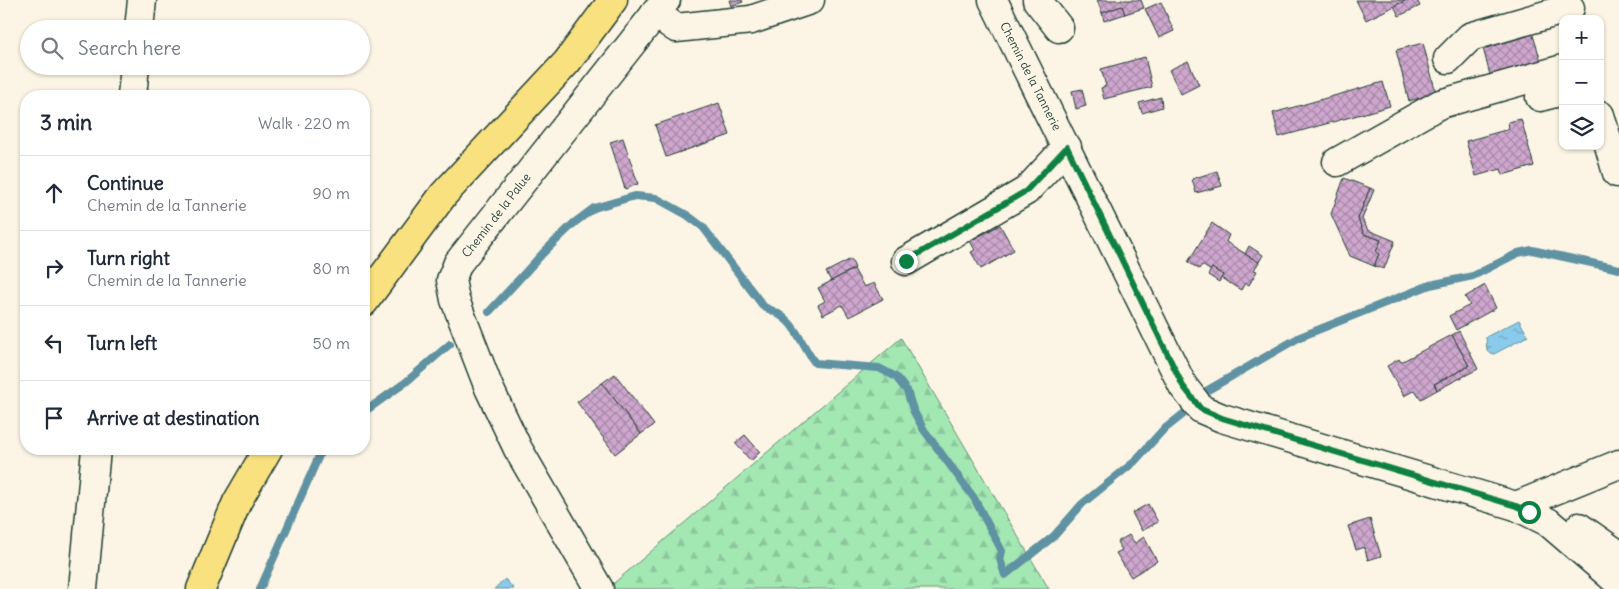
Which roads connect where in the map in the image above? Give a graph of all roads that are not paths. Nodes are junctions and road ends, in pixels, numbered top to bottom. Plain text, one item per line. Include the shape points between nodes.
1 (142, 0) edge
2 (613, 0) edge
3 (810, 0) edge
4 (993, 0) edge
5 (1038, 0) edge
6 (660, 6) edge
7 (1570, 9) edge
8 (140, 20) edge
9 (1059, 28) dead end
10 (1448, 59) dead end
11 (1559, 70) edge
12 (134, 75) edge
13 (133, 90) edge
14 (1604, 130) edge
15 (1067, 147) junction
16 (1337, 162) dead end
17 (1616, 173) dead end
18 (906, 261) dead end
19 (370, 294) edge
20 (95, 455) edge
21 (264, 455) edge
22 (1619, 464) edge
23 (1516, 506) junction
24 (1548, 522) junction
25 (1619, 555) edge
26 (1619, 583) edge
27 (83, 589) edge
28 (201, 589) edge
29 (599, 589) edge

1 - 8 street
2 - 19 main road via 567,62 444,194
3 - 6 street via 751,20 676,28
4 - 15 street, Chemin de la Tannerie
5 - 9 street
6 - 29 street, Chemin de la Palue via 458,263 452,280 455,300 470,339 514,440
7 - 10 street via 1470,37
11 - 16 street via 1440,104
12 - 13 street
14 - 17 street
15 - 18 street via 1026,191
15 - 23 street, Chemin de la Tannerie via 1183,386 1201,409
20 - 27 street
21 - 28 main road via 237,502
22 - 23 street
23 - 24 street, Chemin de la Tannerie
24 - 25 street via 1567,518
24 - 26 street, Chemin de la Tannerie

